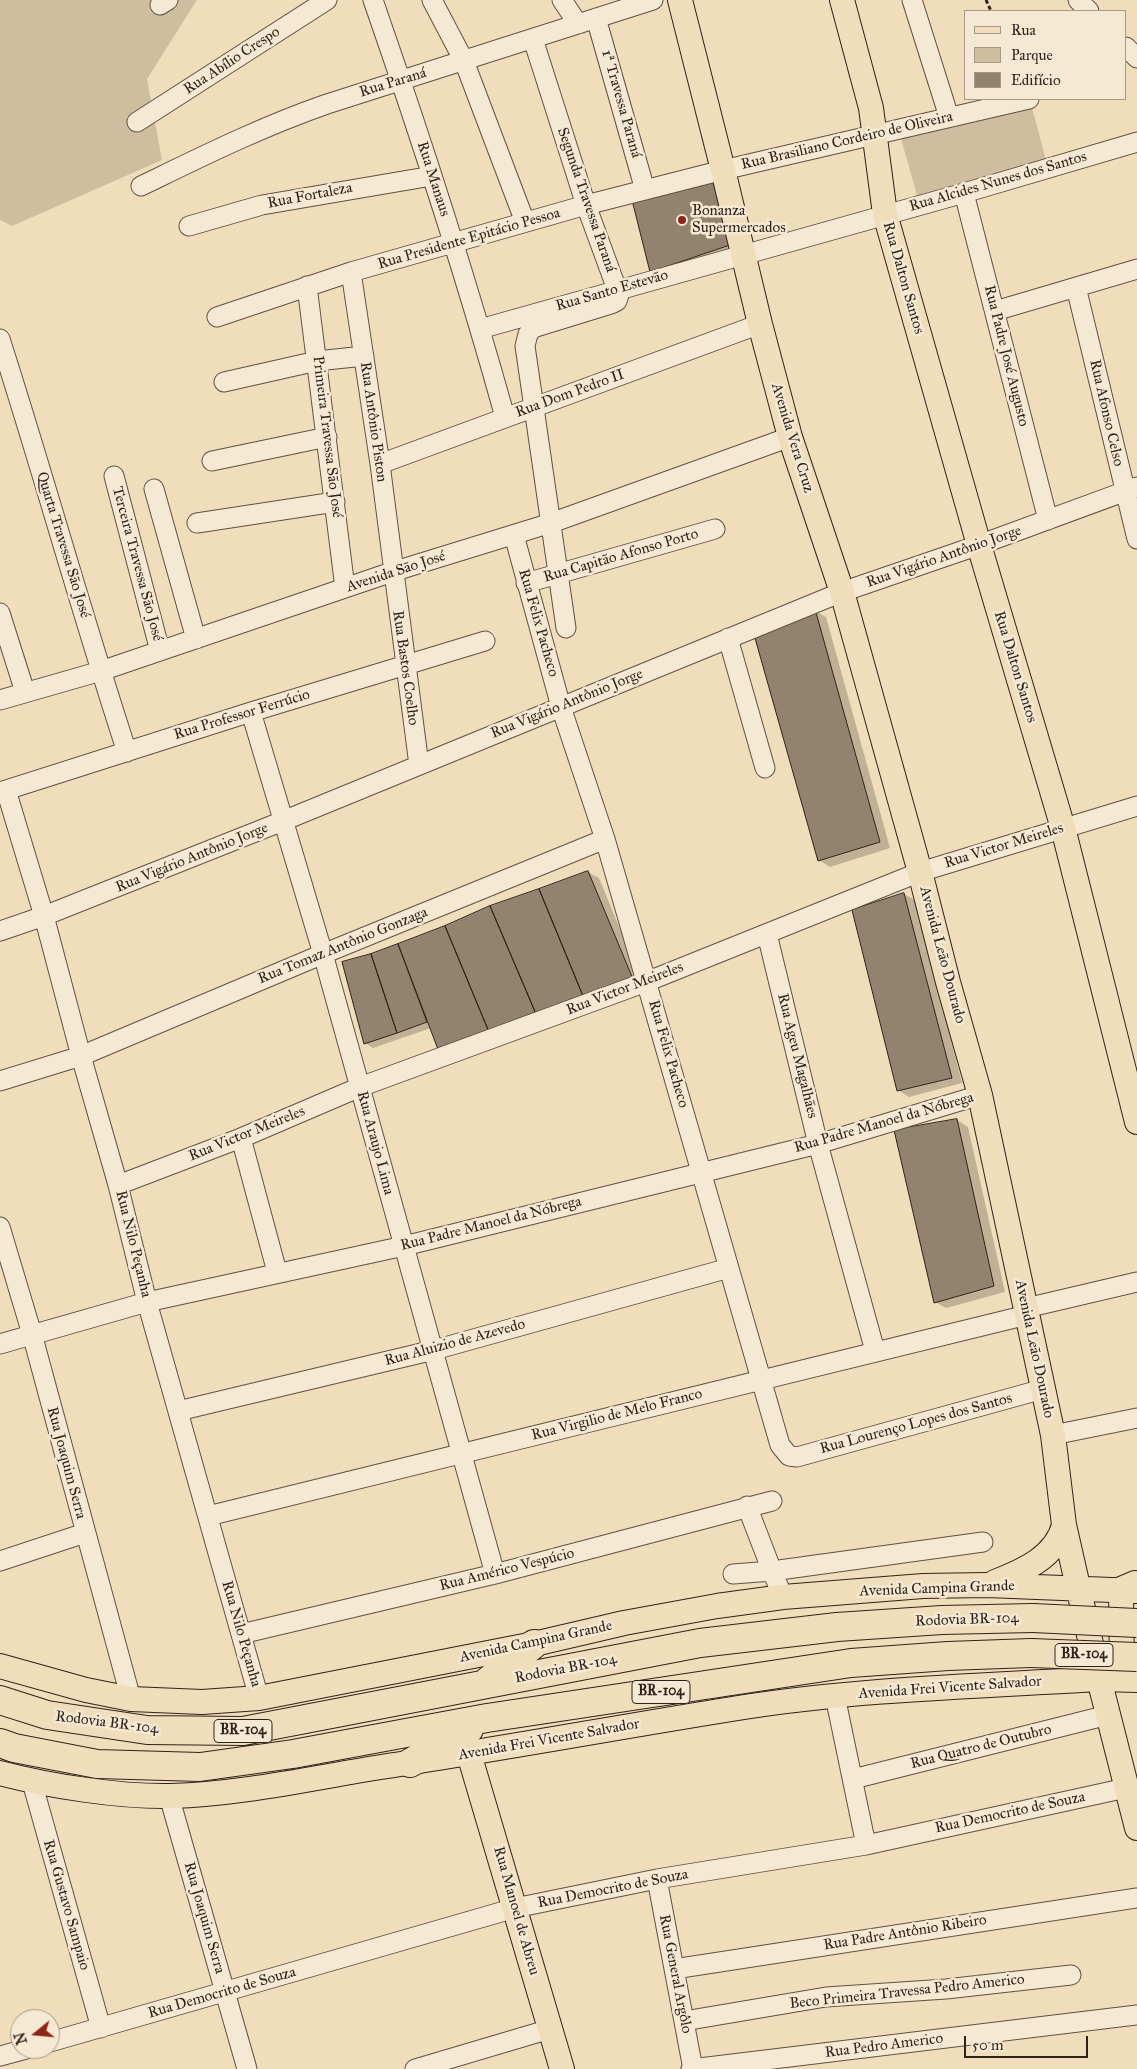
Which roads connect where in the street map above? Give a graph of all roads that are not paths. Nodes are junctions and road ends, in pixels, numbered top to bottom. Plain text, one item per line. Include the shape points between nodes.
1 (327, 0) edge
2 (373, 0) edge
3 (432, 0) edge
4 (562, 0) edge
5 (652, 0) edge
6 (680, 0) edge
7 (842, 0) edge
8 (912, 0) edge
9 (1078, 0) edge
10 (305, 6) edge
11 (1088, 10) edge
12 (596, 18) junction
13 (578, 24) junction
14 (533, 39) junction
15 (1127, 48) edge
16 (1137, 59) edge
17 (464, 61) junction
18 (402, 81) junction
19 (1025, 100) edge
20 (949, 117) junction
21 (137, 122) dead end
22 (875, 136) junction
23 (1137, 142) edge
24 (724, 170) junction
25 (432, 176) junction
26 (141, 186) dead end
27 (645, 190) junction
28 (964, 193) junction
29 (586, 206) junction
30 (885, 214) junction
31 (524, 222) junction
32 (189, 226) dead end
33 (454, 244) junction
34 (743, 255) junction
35 (1137, 269) edge
36 (351, 272) junction
37 (307, 286) junction
38 (1076, 287) junction
39 (618, 289) junction
40 (995, 311) junction
41 (217, 317) dead end
42 (760, 324) junction
43 (480, 329) junction
44 (0, 339) edge
45 (364, 356) junction
46 (317, 361) junction
47 (224, 382) dead end
48 (533, 408) junction
49 (505, 417) junction
50 (327, 436) junction
51 (790, 437) junction
52 (212, 461) dead end
53 (380, 464) junction
54 (114, 476) dead end
55 (154, 489) dead end
56 (1131, 489) edge
57 (336, 502) junction
58 (1048, 520) junction
59 (197, 523) dead end
60 (550, 523) junction
61 (715, 529) dead end
62 (514, 535) junction
63 (1137, 539) edge
64 (979, 545) junction
65 (392, 572) junction
66 (558, 573) junction
67 (526, 583) junction
68 (345, 588) junction
69 (842, 592) junction
70 (0, 614) edge
71 (566, 628) dead end
72 (728, 638) junction
73 (196, 639) junction
74 (485, 641) dead end
75 (160, 652) junction
76 (404, 664) junction
77 (101, 671) junction
78 (25, 692) junction
79 (0, 700) edge
80 (561, 707) junction
81 (252, 712) junction
82 (127, 752) junction
83 (419, 765) junction
84 (765, 768) dead end
85 (3, 791) edge
86 (1137, 806) edge
87 (283, 821) junction
88 (1063, 828) junction
89 (605, 839) junction
90 (920, 872) junction
91 (44, 916) junction
92 (0, 931) edge
93 (767, 934) junction
94 (322, 954) junction
95 (646, 982) junction
96 (81, 1056) junction
97 (0, 1080) edge
98 (360, 1087) junction
99 (980, 1095) junction
100 (1137, 1122) edge
101 (241, 1138) junction
102 (818, 1144) junction
103 (702, 1172) junction
104 (118, 1185) junction
105 (0, 1226) edge
106 (404, 1246) junction
107 (729, 1268) junction
108 (277, 1272) junction
109 (1137, 1282) edge
110 (147, 1302) junction
111 (1026, 1311) junction
112 (32, 1334) junction
113 (0, 1344) edge
114 (434, 1350) junction
115 (874, 1351) junction
116 (760, 1378) junction
117 (1044, 1389) junction
118 (178, 1411) junction
119 (1137, 1418) edge
120 (1053, 1435) junction
121 (463, 1454) junction
122 (789, 1456) joint
123 (772, 1501) dead end
124 (748, 1506) junction
125 (208, 1516) junction
126 (1064, 1525) junction
127 (85, 1533) junction
128 (983, 1542) dead end
129 (0, 1561) edge
130 (772, 1571) junction
131 (495, 1574) junction
132 (733, 1574) dead end
133 (987, 1585) junction
134 (1078, 1587) junction
135 (1132, 1588) edge
136 (783, 1597) junction
137 (1137, 1623) edge
138 (241, 1634) junction
139 (534, 1644) junction
140 (1137, 1657) edge
141 (0, 1666) edge
142 (1119, 1679) edge
143 (485, 1684) junction
144 (835, 1696) junction
145 (258, 1698) junction
146 (132, 1699) junction
147 (0, 1700) edge
148 (1108, 1715) junction
149 (487, 1718) junction
150 (0, 1743) edge
151 (469, 1754) junction
152 (410, 1763) junction
153 (0, 1773) edge
154 (853, 1779) junction
155 (32, 1782) junction
156 (1126, 1788) junction
157 (169, 1796) junction
158 (1137, 1828) edge
159 (866, 1845) junction
160 (657, 1879) junction
161 (1137, 1898) edge
162 (515, 1908) junction
163 (674, 1969) junction
164 (1071, 1976) dead end
165 (226, 1992) junction
166 (1137, 2015) edge
167 (684, 2022) junction
168 (101, 2028) junction
169 (550, 2029) junction
170 (60, 2039) edge
171 (247, 2069) edge
172 (415, 2069) edge
173 (562, 2069) edge
174 (692, 2069) edge

1 - 10 street, Rua Abílio Crespo
2 - 18 street, Rua Manaus
3 - 17 street
4 - 13 street
5 - 12 street, Rua Paraná
6 - 24 main road, Avenida Vera Cruz
7 - 22 main road, Rua Dalton Santos via 871,108
8 - 20 street
9 - 11 street
10 - 21 street, Rua Abílio Crespo
12 - 13 street, Rua Paraná
12 - 27 street, 1ª Travessa Paraná
13 - 14 street, Rua Paraná
14 - 17 street, Rua Paraná
14 - 29 street, Segunda Travessa Paraná
15 - 16 street
17 - 18 street, Rua Paraná
17 - 31 street
18 - 25 street, Rua Manaus
18 - 26 street, Rua Paraná via 283,119
19 - 20 street, Rua Brasiliano Cordeiro de Oliveira
20 - 22 street, Rua Brasiliano Cordeiro de Oliveira
22 - 24 street, Rua Brasiliano Cordeiro de Oliveira
22 - 30 main road, Rua Dalton Santos
23 - 28 street, Rua Alcides Nunes dos Santos
24 - 27 street, Rua Presidente Epitácio Pessoa
24 - 34 main road, Avenida Vera Cruz
25 - 32 street, Rua Fortaleza via 262,205
25 - 33 street, Rua Manaus
27 - 29 street, Rua Presidente Epitácio Pessoa
28 - 30 street, Rua Alcides Nunes dos Santos
28 - 40 street, Rua Padre José Augusto
29 - 31 street, Rua Presidente Epitácio Pessoa
29 - 39 street, Segunda Travessa Paraná
30 - 34 street, Rua Alcides Nunes dos Santos
30 - 64 main road, Rua Dalton Santos
31 - 33 street, Rua Presidente Epitácio Pessoa
33 - 36 street, Rua Presidente Epitácio Pessoa
33 - 43 street, Rua Manaus
34 - 39 street, Rua Santo Estevão
34 - 42 main road, Avenida Vera Cruz
35 - 38 street
36 - 37 street, Rua Presidente Epitácio Pessoa
36 - 45 street, Rua Antônio Piston
37 - 41 street, Rua Presidente Epitácio Pessoa
37 - 46 street, Primeira Travessa São José
38 - 40 street
38 - 56 street, Rua Afonso Celso
39 - 43 street, Rua Santo Estevão
39 - 48 street, Segunda Travessa Paraná via 617,300 611,304 533,328 528,334 526,346
40 - 58 street, Rua Padre José Augusto
42 - 48 street, Rua Dom Pedro II
42 - 51 main road, Avenida Vera Cruz
43 - 49 street, Rua Manaus
44 - 77 street, Quarta Travessa São José
45 - 46 street
45 - 53 street, Rua Antônio Piston
46 - 47 street
46 - 50 street, Primeira Travessa São José
48 - 49 street, Rua Dom Pedro II
48 - 60 street, Segunda Travessa Paraná
49 - 53 street, Rua Dom Pedro II
50 - 52 street
50 - 57 street, Primeira Travessa São José
51 - 60 street, Avenida São José
51 - 69 main road, Avenida Vera Cruz
53 - 65 street, Rua Antônio Piston
54 - 75 street, Terceira Travessa São José
55 - 73 street
56 - 58 street, Rua Vigário Antônio Jorge
56 - 63 street, Rua Afonso Celso
57 - 59 street
57 - 68 street, Primeira Travessa São José
58 - 64 street, Rua Vigário Antônio Jorge
60 - 62 street, Avenida São José
60 - 66 street, Segunda Travessa Paraná
61 - 66 street, Rua Capitão Afonso Porto
62 - 65 street, Avenida São José
62 - 67 street, Rua Felix Pacheco
64 - 69 street, Rua Vigário Antônio Jorge
64 - 88 main road, Rua Dalton Santos
65 - 68 street, Avenida São José
65 - 76 street, Rua Bastos Coelho
66 - 67 street, Rua Capitão Afonso Porto
66 - 71 street, Segunda Travessa Paraná
67 - 80 street, Rua Felix Pacheco
68 - 73 street, Avenida São José
69 - 72 street, Rua Vigário Antônio Jorge
69 - 90 main road, Avenida Vera Cruz
70 - 78 street
72 - 80 street, Rua Vigário Antônio Jorge
72 - 84 street
73 - 75 street, Avenida São José
74 - 76 street, Rua Professor Ferrúcio
75 - 77 street, Avenida São José
76 - 81 street, Rua Professor Ferrúcio
76 - 83 street, Rua Bastos Coelho
77 - 78 street, Avenida São José
77 - 82 street, Quarta Travessa São José
78 - 79 street, Avenida São José
80 - 83 street, Rua Vigário Antônio Jorge
80 - 89 street, Rua Felix Pacheco
81 - 82 street, Rua Professor Ferrúcio
81 - 87 street, Rua Araujo Lima
82 - 85 street, Rua Professor Ferrúcio
83 - 87 street, Rua Vigário Antônio Jorge
85 - 91 street, Rua Nilo Peçanha
86 - 88 street, Rua Victor Meireles
87 - 91 street, Rua Vigário Antônio Jorge
87 - 94 street, Rua Araujo Lima
88 - 90 street, Rua Victor Meireles
88 - 100 main road, Rua Dalton Santos
89 - 94 street, Rua Tomaz Antônio Gonzaga
89 - 95 street, Rua Felix Pacheco
90 - 93 street, Rua Victor Meireles
90 - 99 main road, Avenida Leão Dourado
91 - 92 street, Rua Vigário Antônio Jorge
91 - 96 street, Rua Nilo Peçanha
93 - 95 street, Rua Victor Meireles
93 - 102 street, Rua Ageu Magalhães
94 - 96 street, Rua Tomaz Antônio Gonzaga
94 - 98 street, Rua Araujo Lima
95 - 98 street, Rua Victor Meireles
95 - 103 street, Rua Felix Pacheco
96 - 97 street, Rua Tomaz Antônio Gonzaga
96 - 104 street, Rua Nilo Peçanha
98 - 101 street, Rua Victor Meireles
98 - 106 street, Rua Araujo Lima
99 - 102 street, Rua Padre Manoel da Nóbrega
99 - 111 main road, Avenida Leão Dourado
101 - 104 street, Rua Victor Meireles
101 - 108 street
102 - 103 street, Rua Padre Manoel da Nóbrega
102 - 115 street, Rua Ageu Magalhães
103 - 106 street, Rua Padre Manoel da Nóbrega
103 - 107 street, Rua Felix Pacheco
104 - 110 street, Rua Nilo Peçanha
105 - 112 street, Rua Joaquim Serra
106 - 108 street, Rua Padre Manoel da Nóbrega
106 - 114 street, Rua Araujo Lima
107 - 114 street, Rua Aluizio de Azevedo
107 - 116 street, Rua Felix Pacheco
108 - 110 street, Rua Padre Manoel da Nóbrega
109 - 111 street, Rua Virgilio de Melo Franco
110 - 112 street, Rua Padre Manoel da Nóbrega
110 - 118 street, Rua Nilo Peçanha
111 - 115 street, Rua Virgilio de Melo Franco
111 - 117 main road, Avenida Leão Dourado
112 - 113 street, Rua Padre Manoel da Nóbrega
112 - 127 street, Rua Joaquim Serra
114 - 118 street, Rua Aluizio de Azevedo
114 - 121 street, Rua Araujo Lima
115 - 116 street, Rua Virgilio de Melo Franco
116 - 121 street, Rua Virgilio de Melo Franco
116 - 122 street, Rua Felix Pacheco via 780,1445
117 - 120 main road, Avenida Leão Dourado
117 - 122 street, Rua Lourenço Lopes dos Santos via 797,1457
118 - 125 street, Rua Nilo Peçanha
119 - 120 street
120 - 126 main road, Avenida Leão Dourado
121 - 125 street, Rua Virgilio de Melo Franco
121 - 131 street, Rua Araujo Lima
123 - 124 street, Rua Américo Vespúcio
124 - 130 street
124 - 131 street, Rua Américo Vespúcio
125 - 138 street, Rua Nilo Peçanha
126 - 133 main road via 1057,1542 1037,1562
126 - 134 main road, Avenida Leão Dourado
127 - 129 street
127 - 146 street, Rua Joaquim Serra
128 - 130 street
130 - 132 street
130 - 136 street
131 - 138 street, Rua Américo Vespúcio
133 - 134 main road, Avenida Campina Grande
133 - 136 main road, Avenida Campina Grande via 923,1586
134 - 135 main road, Avenida Campina Grande
134 - 142 main road, Avenida Leão Dourado
135 - 142 main road
136 - 139 main road, Avenida Campina Grande via 624,1623
137 - 143 highway, Rodovia BR-104 / BR-104, bridge via 1033,1618 837,1626 700,1643
138 - 145 street, Rua Nilo Peçanha
139 - 143 highway
139 - 145 main road, Avenida Campina Grande
140 - 149 highway, BR-104, bridge via 1031,1653 851,1664
141 - 146 main road, Avenida Campina Grande
142 - 144 main road, Avenida Frei Vicente Salvador
142 - 148 main road, Avenida Leão Dourado
143 - 147 highway, Rodovia BR-104 / BR-104 via 243,1731 147,1730 47,1715
144 - 151 main road, Avenida Frei Vicente Salvador via 741,1708
144 - 154 street
145 - 146 main road, Avenida Campina Grande via 202,1702
148 - 154 street, Rua Quatro de Outubro
148 - 156 main road, Avenida Leão Dourado
149 - 150 highway, BR-104 via 293,1754 200,1767 97,1764
149 - 152 highway
151 - 152 main road, Avenida Frei Vicente Salvador
151 - 162 main road, Rua Manoel de Abreu
152 - 157 main road, Avenida Frei Vicente Salvador via 225,1791
153 - 155 main road, Avenida Frei Vicente Salvador
154 - 159 street
155 - 157 main road, Avenida Frei Vicente Salvador
155 - 168 street, Rua Gustavo Sampaio
156 - 158 main road, Avenida Leão Dourado
156 - 159 street, Rua Democrito de Souza
157 - 165 street, Rua Joaquim Serra
159 - 160 street, Rua Democrito de Souza
160 - 162 street, Rua Democrito de Souza
160 - 163 street, Rua General Argôlo
161 - 163 street, Rua Padre Antônio Ribeiro
162 - 165 street, Rua Democrito de Souza
162 - 169 main road, Rua Manoel de Abreu
163 - 167 street, Rua General Argôlo
164 - 167 street, Beco Primeira Travessa Pedro Americo via 826,1997
165 - 168 street, Rua Democrito de Souza
165 - 171 street, Rua Joaquim Serra
166 - 174 street, Rua Pedro Americo
167 - 174 street, Rua General Argôlo
168 - 170 street, Rua Democrito de Souza
169 - 172 street
169 - 173 main road, Rua Manoel de Abreu

